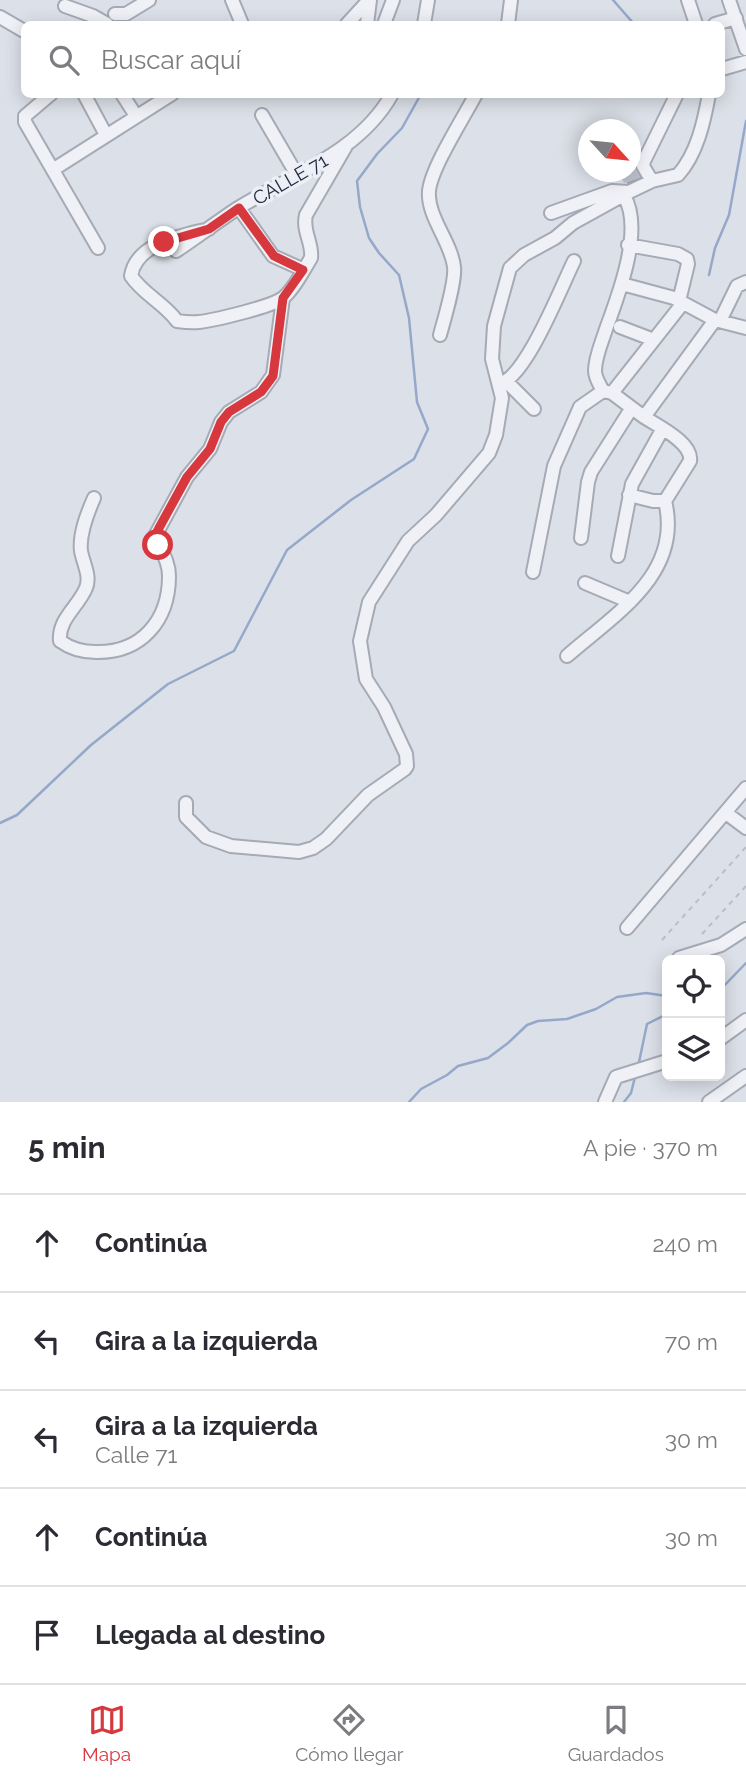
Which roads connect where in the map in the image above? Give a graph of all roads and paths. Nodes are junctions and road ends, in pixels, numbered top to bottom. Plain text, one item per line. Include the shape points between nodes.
1 (115, 0) edge
2 (149, 0) edge
3 (232, 0) edge
4 (369, 0) edge
5 (393, 0) edge
6 (428, 0) edge
7 (512, 0) edge
8 (688, 0) edge
9 (729, 0) edge
10 (65, 6) dead end
11 (0, 17) edge
12 (736, 18) junction
13 (115, 20) edge
14 (241, 21) edge
15 (349, 21) edge
16 (367, 21) edge
17 (385, 21) edge
18 (424, 21) edge
19 (508, 21) edge
20 (695, 21) edge
21 (725, 21) edge
22 (21, 29) edge
23 (746, 49) edge
24 (746, 62) edge
25 (725, 68) edge
26 (46, 98) edge
27 (86, 98) edge
28 (125, 98) edge
29 (165, 98) edge
30 (389, 98) edge
31 (474, 98) edge
32 (675, 98) edge
33 (708, 98) edge
34 (262, 115) dead end
35 (136, 116) junction
36 (106, 135) junction
37 (346, 146) junction
38 (54, 169) junction
39 (297, 175) junction
40 (652, 181) junction
41 (626, 194) junction
42 (239, 208) junction
43 (551, 213) dead end
44 (209, 229) junction
45 (628, 246) junction
46 (98, 248) dead end
47 (176, 251) dead end
48 (574, 261) dead end
49 (303, 270) junction
50 (746, 282) edge
51 (622, 284) junction
52 (283, 298) junction
53 (681, 302) junction
54 (717, 321) junction
55 (620, 327) dead end
56 (746, 328) edge
57 (440, 335) dead end
58 (654, 340) junction
59 (503, 383) junction
60 (607, 392) junction
61 (534, 409) dead end
62 (631, 409) junction
63 (644, 417) junction
64 (662, 430) junction
65 (629, 495) junction
66 (93, 498) dead end
67 (665, 501) junction
68 (581, 538) dead end
69 (618, 556) dead end
70 (533, 572) dead end
71 (585, 583) dead end
72 (630, 602) junction
73 (567, 656) dead end
74 (746, 788) edge
75 (186, 803) dead end
76 (726, 813) junction
77 (746, 828) edge
78 (746, 847) edge
79 (746, 886) edge
80 (627, 928) dead end
81 (746, 929) edge
82 (702, 934) dead end
83 (662, 940) dead end
84 (689, 955) edge
85 (746, 1020) edge
86 (725, 1035) edge
87 (662, 1063) edge
88 (746, 1076) edge
89 (606, 1102) edge
90 (709, 1102) edge

1 - 13 street
2 - 13 street
3 - 14 street
4 - 15 street
4 - 16 street
5 - 17 street
6 - 18 street
7 - 19 street
8 - 20 street
9 - 12 street
10 - 13 street
11 - 22 street
12 - 21 street
12 - 23 street
24 - 25 street
26 - 38 street via 25,116 25,122
27 - 36 street
28 - 35 street
29 - 35 street
30 - 37 street, CALLE 71 via 374,121
31 - 57 street via 429,190 455,270
32 - 40 street via 644,161
33 - 40 street via 704,122 684,168 678,175
34 - 39 street
35 - 36 street
36 - 38 street
37 - 39 street, CALLE 71
37 - 49 street via 306,215 303,225 312,258
38 - 46 street
39 - 42 street, CALLE 71
40 - 41 street
41 - 43 street via 612,191
41 - 45 street via 632,219
41 - 59 street via 573,223 510,268 494,326 492,359
42 - 44 street, CALLE 71
42 - 49 street via 274,256
44 - 47 street, CALLE 71
44 - 52 street via 150,249 136,260 131,276 177,321 188,323
45 - 51 street
45 - 53 street via 678,254 687,260
48 - 59 street via 524,363
49 - 52 street
50 - 54 street via 737,286
51 - 53 street
51 - 60 street via 595,369
52 - 66 street via 273,376 261,392 221,422 210,449 187,477 155,536 169,576 160,617 132,647 116,651 89,652 60,641 64,621 85,589 87,569 81,548
53 - 54 street
53 - 58 street
54 - 56 street
54 - 63 street
55 - 58 street
58 - 60 street
59 - 61 street
59 - 75 street via 489,453 408,541 369,603 360,641 366,679 406,754 405,769 368,796 326,839 299,852 231,846 206,837 186,817
60 - 62 street
60 - 70 street via 580,407 554,466
62 - 63 street
62 - 68 street via 591,472
63 - 64 street
64 - 65 street via 636,473
64 - 67 street via 687,446 691,455
65 - 67 street
65 - 69 street
67 - 72 street via 669,533 664,555
71 - 72 street
72 - 73 street
74 - 76 street
76 - 77 street
76 - 80 street
78 - 83 path
79 - 82 path
81 - 84 street via 721,945
85 - 86 street
87 - 89 street via 616,1077
88 - 90 street

